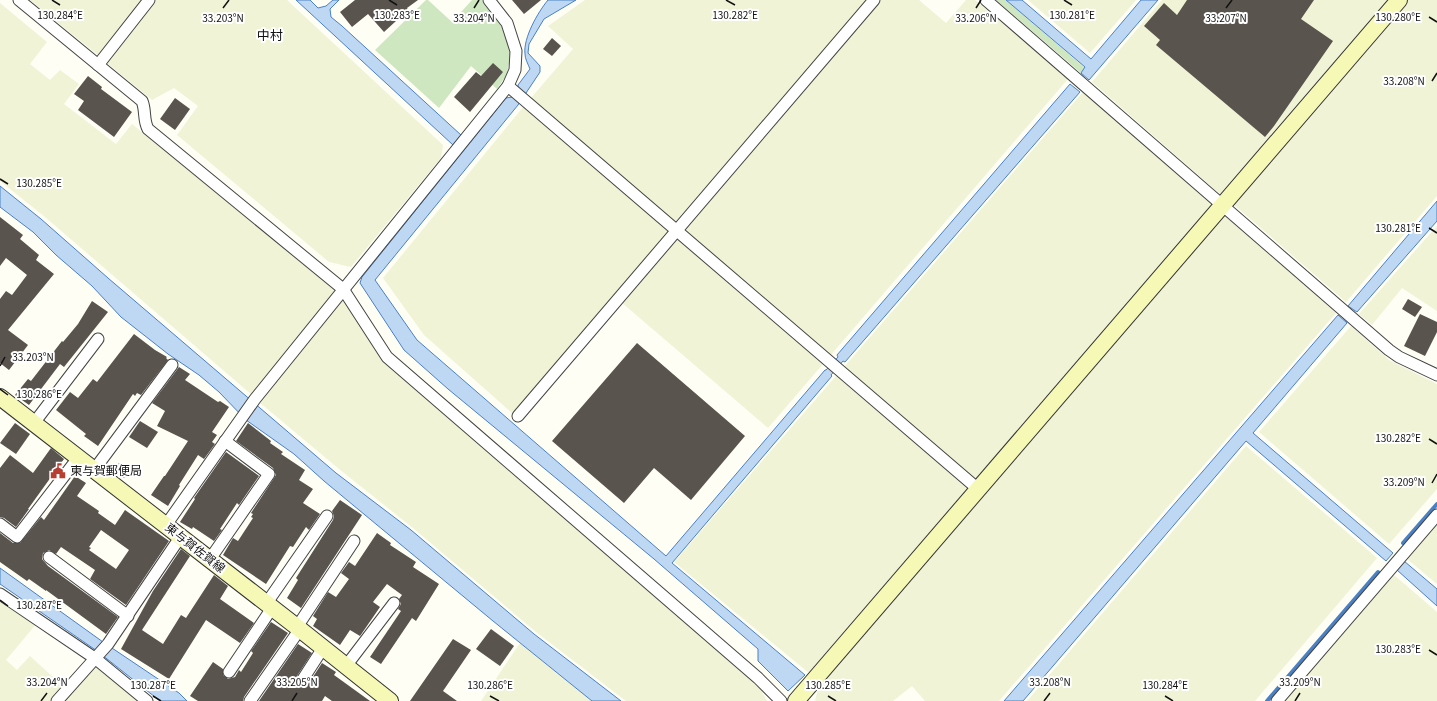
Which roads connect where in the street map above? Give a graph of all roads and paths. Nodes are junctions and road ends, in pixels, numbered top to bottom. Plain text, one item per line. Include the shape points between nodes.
1 (19, 0) edge
2 (150, 0) edge
3 (489, 0) edge
4 (874, 0) edge
5 (986, 0) edge
6 (1399, 0) edge
7 (98, 65) junction
8 (511, 89) junction
9 (1222, 205) junction
10 (676, 230) junction
11 (342, 289) junction
12 (98, 338) dead end
13 (172, 365) dead end
14 (1437, 375) edge
15 (2, 401) edge
16 (518, 416) dead end
17 (34, 423) junction
18 (225, 441) junction
19 (78, 458) junction
20 (94, 470) junction
21 (978, 489) junction
22 (1437, 515) edge
23 (327, 516) dead end
24 (0, 524) edge
25 (166, 525) junction
26 (181, 536) junction
27 (354, 541) dead end
28 (49, 557) dead end
29 (210, 560) junction
30 (0, 594) edge
31 (394, 603) dead end
32 (269, 606) junction
33 (128, 616) junction
34 (298, 628) junction
35 (323, 648) junction
36 (98, 657) junction
37 (346, 666) junction
38 (229, 672) dead end
39 (303, 679) dead end
40 (385, 700) edge
41 (57, 701) edge
42 (147, 701) edge
43 (250, 701) edge
44 (781, 701) edge
45 (796, 701) edge
46 (1277, 701) edge

1 - 7 street
2 - 7 street
3 - 8 street via 507,24 516,51
4 - 10 street
5 - 9 street
6 - 9 street
7 - 11 street via 142,101 148,129
8 - 10 street
8 - 11 street
9 - 14 street via 1389,350
9 - 21 street
10 - 16 street
10 - 21 street
11 - 18 street
11 - 44 street via 387,357 758,678
12 - 17 street
13 - 20 street
15 - 17 street, 東与賀佐賀線
17 - 19 street, 東与賀佐賀線
18 - 25 street
18 - 29 street via 269,474
19 - 20 street, 東与賀佐賀線
19 - 24 street via 17,537
20 - 25 street, 東与賀佐賀線
21 - 45 street
22 - 46 street
23 - 32 street
25 - 26 street, 東与賀佐賀線
26 - 29 street, 東与賀佐賀線
26 - 33 street
27 - 34 street
28 - 33 street
29 - 32 street, 東与賀佐賀線
30 - 36 street
31 - 37 street
32 - 34 street, 東与賀佐賀線
32 - 38 street
33 - 36 street
34 - 35 street, 東与賀佐賀線
34 - 43 street
35 - 37 street, 東与賀佐賀線
35 - 39 street
36 - 41 street
36 - 42 street
37 - 40 street, 東与賀佐賀線

